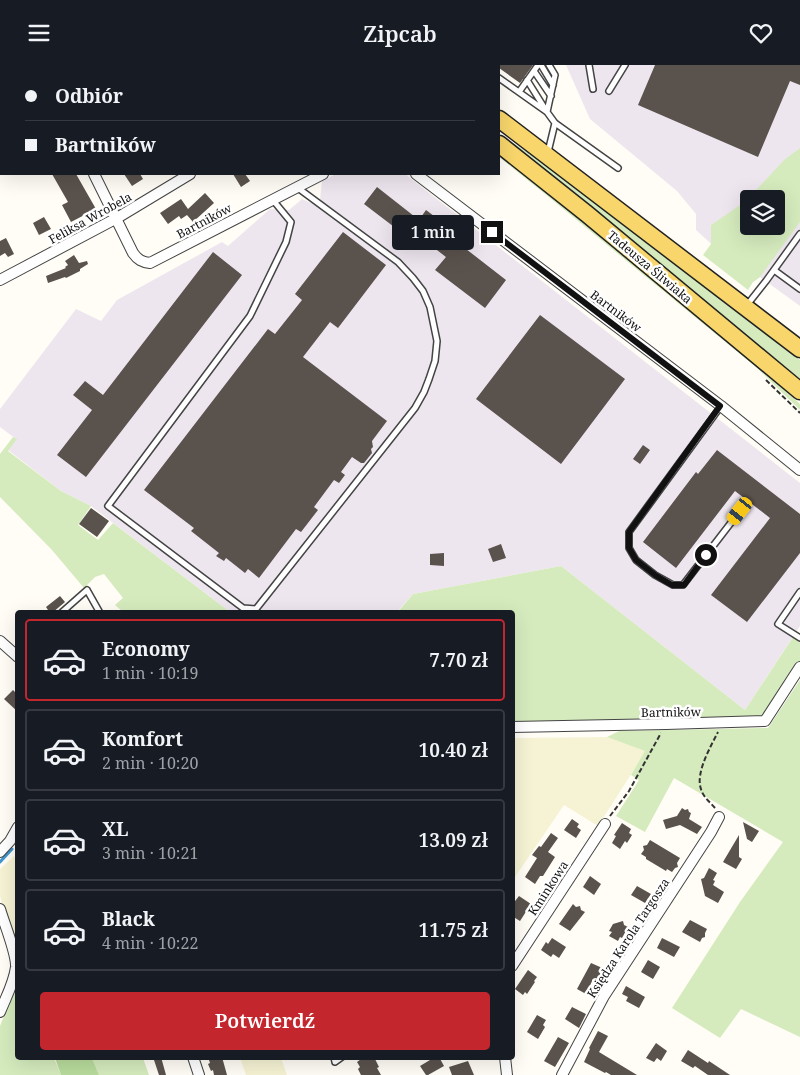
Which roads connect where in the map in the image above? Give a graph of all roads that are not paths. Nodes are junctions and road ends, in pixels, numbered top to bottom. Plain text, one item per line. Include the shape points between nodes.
1 (539, 65) edge
2 (549, 65) edge
3 (589, 65) edge
4 (625, 65) edge
5 (534, 71) junction
6 (500, 79) edge
7 (527, 81) junction
8 (553, 85) junction
9 (593, 89) dead end
10 (609, 91) dead end
11 (519, 92) junction
12 (551, 96) junction
13 (547, 112) junction
14 (500, 120) edge
15 (555, 123) junction
16 (500, 145) edge
17 (547, 155) junction
18 (618, 168) dead end
19 (95, 175) edge
20 (188, 175) edge
21 (321, 175) edge
22 (417, 175) edge
23 (297, 187) junction
24 (272, 199) junction
25 (117, 219) junction
26 (800, 234) edge
27 (774, 270) junction
28 (0, 280) edge
29 (800, 289) edge
30 (745, 307) junction
31 (800, 349) edge
32 (800, 391) edge
33 (720, 406) junction
34 (800, 470) edge
35 (740, 511) dead end
36 (800, 592) edge
37 (64, 610) edge
38 (98, 610) edge
39 (800, 638) edge
40 (0, 641) edge
41 (15, 652) edge
42 (800, 667) edge
43 (515, 727) edge
44 (719, 817) road end
45 (605, 824) road end
46 (15, 832) edge
47 (0, 852) edge
48 (0, 909) edge
49 (15, 960) edge
50 (515, 960) edge
51 (15, 972) edge
52 (0, 1012) edge
53 (194, 1060) edge
54 (505, 1060) edge
55 (199, 1075) edge
56 (507, 1075) edge
57 (562, 1075) edge

1 - 5 lane
1 - 8 lane
2 - 8 lane via 555,75
3 - 9 lane
4 - 10 lane
5 - 7 lane
5 - 12 lane
6 - 11 lane
7 - 11 lane
7 - 13 lane
8 - 12 lane
11 - 13 lane
12 - 13 lane
13 - 15 lane
14 - 17 main road, Tadeusza Śliwiaka
15 - 17 lane
15 - 18 lane
16 - 32 main road, Tadeusza Śliwiaka
17 - 30 main road, Tadeusza Śliwiaka
19 - 25 street, Bartników
20 - 25 street, Feliksa Wrobela
21 - 23 street, Bartników
22 - 33 street, Bartników
23 - 24 street, Bartników
23 - 24 lane via 398,262 413,278 430,307 437,341 435,361 415,408 256,609 243,608 108,506 250,316 286,241 291,222
24 - 25 street, Bartników via 150,263 137,258
25 - 28 street, Feliksa Wrobela
26 - 27 lane
27 - 29 lane
27 - 30 lane
30 - 31 main road, Tadeusza Śliwiaka
33 - 34 street, Bartników
33 - 35 lane via 629,532 629,548 636,560 655,575 672,585 684,585
36 - 39 lane via 778,624
37 - 38 lane via 87,590
40 - 41 street
42 - 43 street, Bartników via 765,721
44 - 57 street, Księdza Karola Targosza via 604,996
45 - 50 street, Kminkowa
46 - 47 street
48 - 49 street
51 - 52 street
53 - 55 street
54 - 56 street

